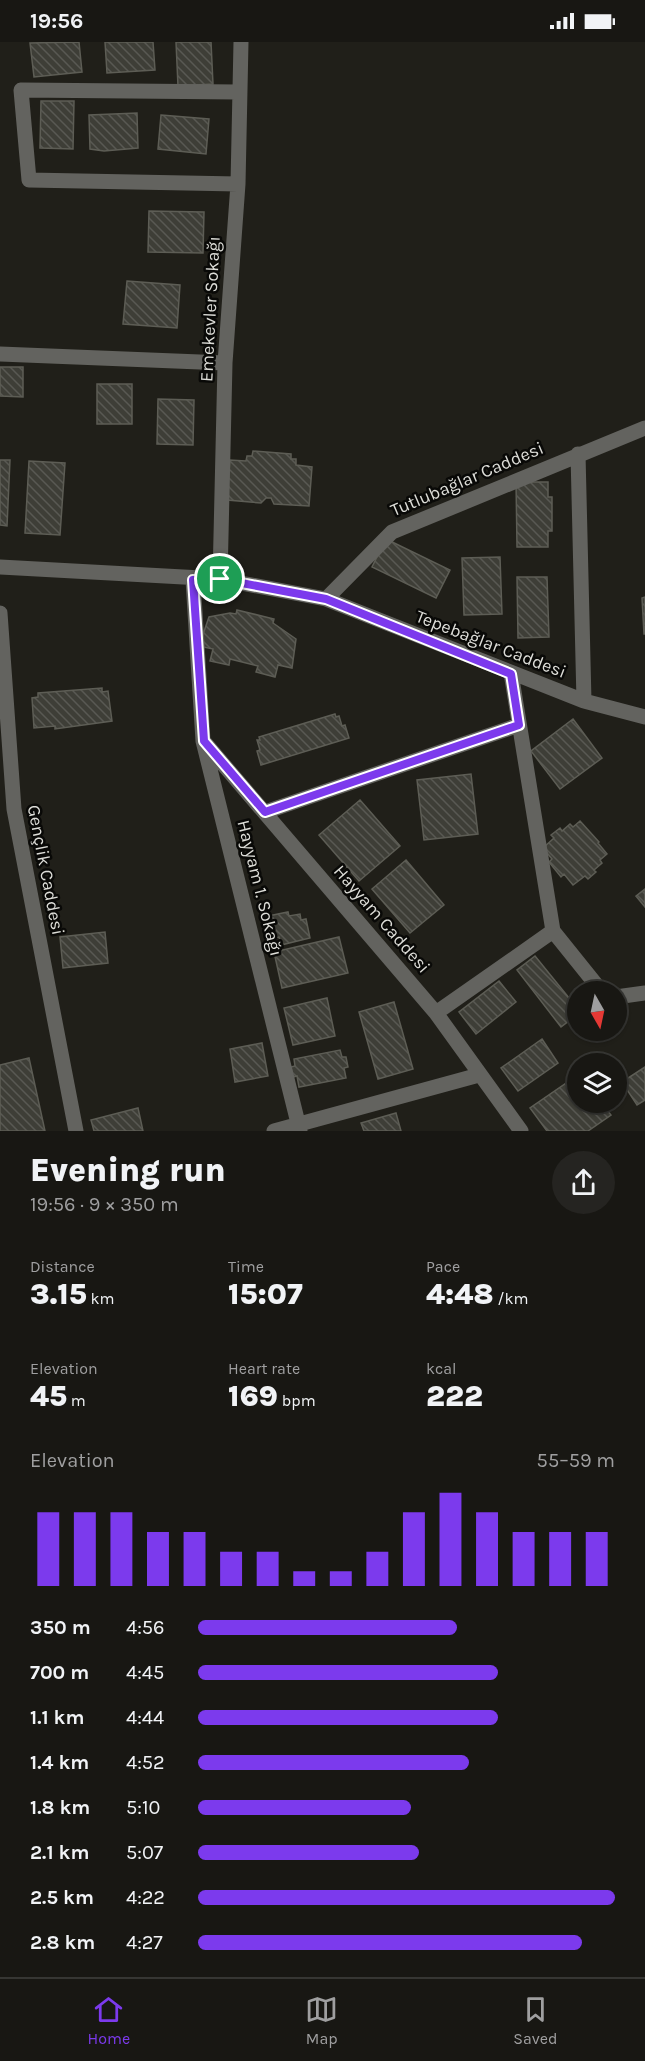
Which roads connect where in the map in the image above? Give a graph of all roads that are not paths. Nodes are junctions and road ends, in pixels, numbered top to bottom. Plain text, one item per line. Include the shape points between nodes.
1 (241, 42) edge
2 (238, 92) junction
3 (238, 184) junction
4 (0, 354) edge
5 (225, 363) junction
6 (645, 428) edge
7 (578, 454) junction
8 (0, 567) edge
9 (220, 579) junction
10 (193, 580) junction
11 (326, 599) junction
12 (0, 614) edge
13 (511, 674) junction
14 (584, 701) junction
15 (645, 717) edge
16 (519, 725) junction
17 (204, 741) junction
18 (5, 751) edge
19 (7, 809) edge
20 (265, 812) junction
21 (553, 931) junction
22 (593, 981) edge
23 (645, 993) edge
24 (627, 995) edge
25 (436, 1013) junction
26 (479, 1076) junction
27 (300, 1128) edge
28 (76, 1131) edge
29 (274, 1131) edge
30 (521, 1131) edge

1 - 2 street, Emekevler Sokağı
2 - 3 street, Emekevler Sokağı
2 - 3 street via 21,90 29,180
3 - 5 street, Emekevler Sokağı
4 - 5 street
5 - 9 street, Emekevler Sokağı
6 - 7 street, Tutlubağlar Caddesi
7 - 11 street, Tutlubağlar Caddesi via 392,532
7 - 14 street
8 - 10 street, Tepebağlar Caddesi
9 - 10 street, Tepebağlar Caddesi
9 - 11 street, Tepebağlar Caddesi
10 - 17 street, Hayyam 1. Sokağı
11 - 13 street, Tepebağlar Caddesi
12 - 18 street, Gençlik Caddesi
13 - 14 street, Tepebağlar Caddesi
13 - 16 street
14 - 15 street, Tepebağlar Caddesi
16 - 20 street
16 - 21 street
17 - 20 street, Hayyam Caddesi
17 - 27 street, Hayyam 1. Sokağı
18 - 19 street, Gençlik Caddesi
19 - 28 street, Gençlik Caddesi
20 - 25 street, Hayyam Caddesi
21 - 22 street
21 - 25 street
23 - 24 street
25 - 26 street, Hayyam Caddesi
26 - 27 street
26 - 30 street, Hayyam Caddesi
27 - 29 street

